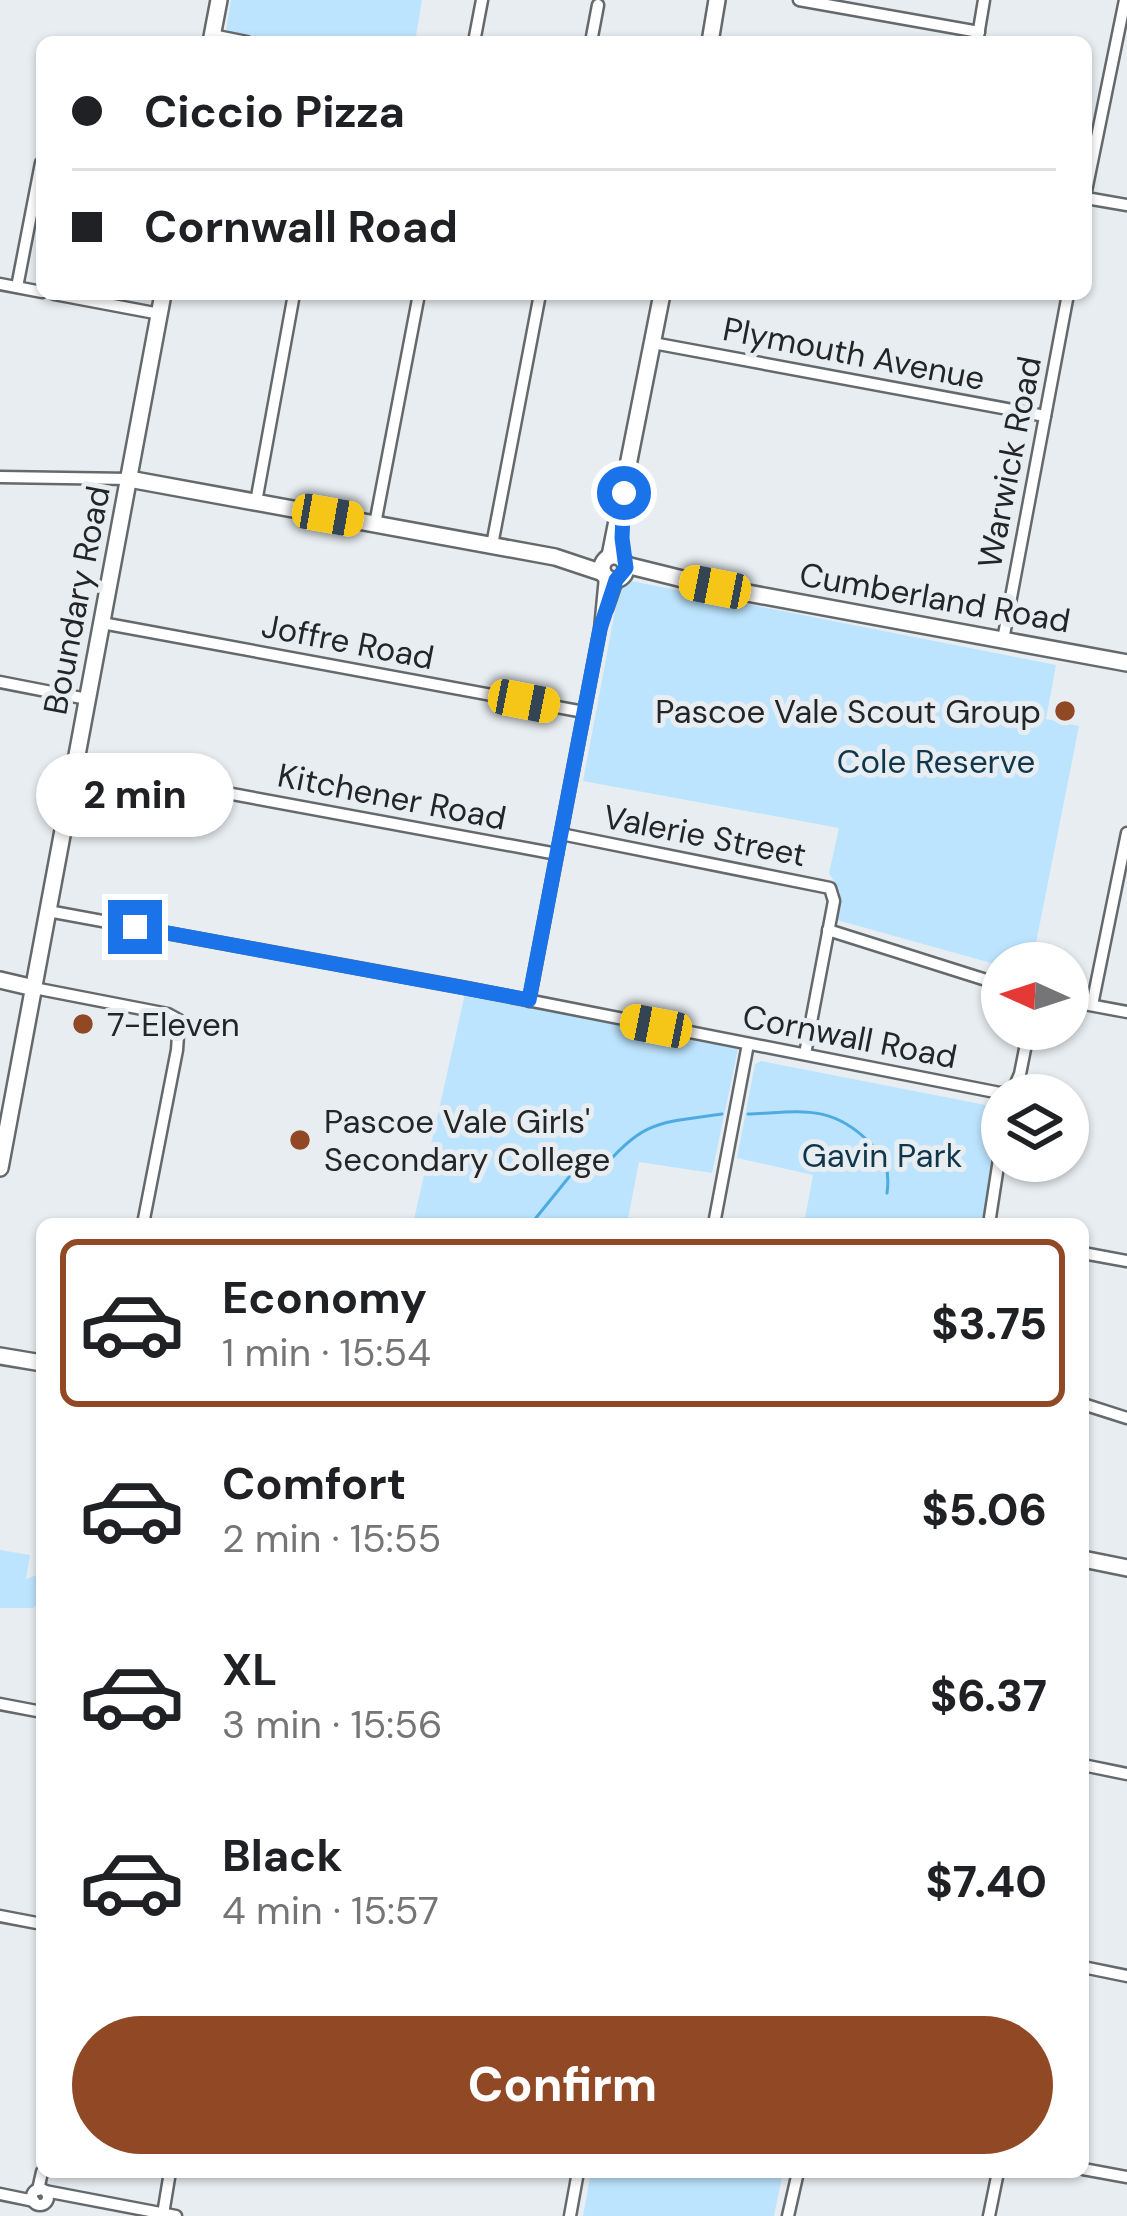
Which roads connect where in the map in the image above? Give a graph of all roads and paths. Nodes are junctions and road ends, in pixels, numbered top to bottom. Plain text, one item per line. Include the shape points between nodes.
1 (219, 0) edge
2 (482, 0) edge
3 (717, 0) edge
4 (800, 0) edge
5 (985, 0) edge
6 (1125, 0) edge
7 (598, 5) dead end
8 (213, 36) edge
9 (475, 36) edge
10 (592, 36) edge
11 (711, 36) edge
12 (973, 36) edge
13 (978, 36) edge
14 (1092, 164) edge
15 (36, 189) edge
16 (1092, 196) edge
17 (1127, 206) edge
18 (0, 284) edge
19 (16, 287) junction
20 (36, 291) edge
21 (85, 300) edge
22 (163, 300) edge
23 (293, 300) edge
24 (417, 300) edge
25 (539, 300) edge
26 (661, 300) edge
27 (1067, 300) edge
28 (160, 314) junction
29 (653, 343) junction
30 (1045, 416) junction
31 (0, 477) edge
32 (130, 479) junction
33 (256, 502) junction
34 (375, 524) junction
35 (492, 545) junction
36 (614, 568) junction
37 (102, 622) junction
38 (1003, 640) junction
39 (1127, 663) edge
40 (0, 682) edge
41 (87, 699) junction
42 (584, 712) junction
43 (75, 765) junction
44 (1127, 833) edge
45 (561, 834) junction
46 (557, 854) junction
47 (48, 911) junction
48 (828, 930) junction
49 (981, 978) edge
50 (0, 980) edge
51 (34, 988) junction
52 (529, 1000) junction
53 (1089, 1005) edge
54 (1092, 1006) junction
55 (1127, 1012) edge
56 (748, 1044) junction
57 (805, 1054) junction
58 (981, 1087) edge
59 (0, 1168) edge
60 (995, 1182) edge
61 (144, 1218) edge
62 (715, 1218) edge
63 (989, 1218) edge
64 (1089, 1254) edge
65 (1127, 1261) edge
66 (0, 1355) edge
67 (36, 1362) edge
68 (1089, 1406) edge
69 (1127, 1418) edge
70 (1089, 1560) edge
71 (1127, 1568) edge
72 (0, 1704) edge
73 (36, 1711) edge
74 (1089, 1766) edge
75 (1127, 1774) edge
76 (0, 1916) edge
77 (36, 1923) edge
78 (1089, 1968) edge
79 (1127, 1976) edge
80 (1089, 2170) edge
81 (1127, 2177) edge
82 (170, 2178) edge
83 (577, 2178) edge
84 (797, 2178) edge
85 (997, 2178) edge
86 (6, 2196) edge
87 (40, 2201) edge
88 (170, 2215) edge
89 (570, 2216) edge
90 (788, 2216) edge
91 (989, 2216) edge

1 - 8 main road
2 - 9 street
3 - 11 main road
4 - 12 street
5 - 13 street
6 - 14 street
7 - 10 street
15 - 19 street
16 - 17 street
18 - 19 street
19 - 20 street
21 - 28 street
22 - 28 main road, Boundary Road
23 - 33 street
24 - 34 street
25 - 35 street
26 - 29 main road
27 - 30 street, Warwick Road
28 - 32 main road, Boundary Road
29 - 30 street, Plymouth Avenue
29 - 36 main road
30 - 38 street, Warwick Road
31 - 32 street, Cumberland Road
32 - 33 main road, Cumberland Road
32 - 37 main road, Boundary Road
33 - 34 main road, Cumberland Road
34 - 35 main road, Cumberland Road
35 - 36 main road, Cumberland Road
36 - 38 main road, Cumberland Road
36 - 42 street
37 - 41 main road, Boundary Road
37 - 42 street, Joffre Road
38 - 39 main road, Cumberland Road
40 - 41 street
41 - 43 main road, Boundary Road
42 - 45 street
43 - 46 street, Kitchener Road
43 - 47 main road, Boundary Road
44 - 54 street
45 - 46 street
45 - 48 street, Valerie Street via 827,886 834,895
46 - 52 street
47 - 51 main road, Boundary Road
47 - 52 street, Cornwall Road
48 - 49 street
48 - 57 street
50 - 51 main road
51 - 59 main road, Boundary Road
51 - 61 street via 178,1020
52 - 56 street, Cornwall Road
53 - 54 street
54 - 55 street
56 - 57 street, Cornwall Road
56 - 62 street
57 - 58 street, Cornwall Road
60 - 63 street
64 - 65 street
66 - 67 main road
68 - 69 street
70 - 71 main road
72 - 73 street
74 - 75 street
76 - 77 street
78 - 79 street
80 - 81 street
82 - 88 street
83 - 89 street
84 - 90 street
85 - 91 street
86 - 87 street
87 - 88 street via 68,2196

